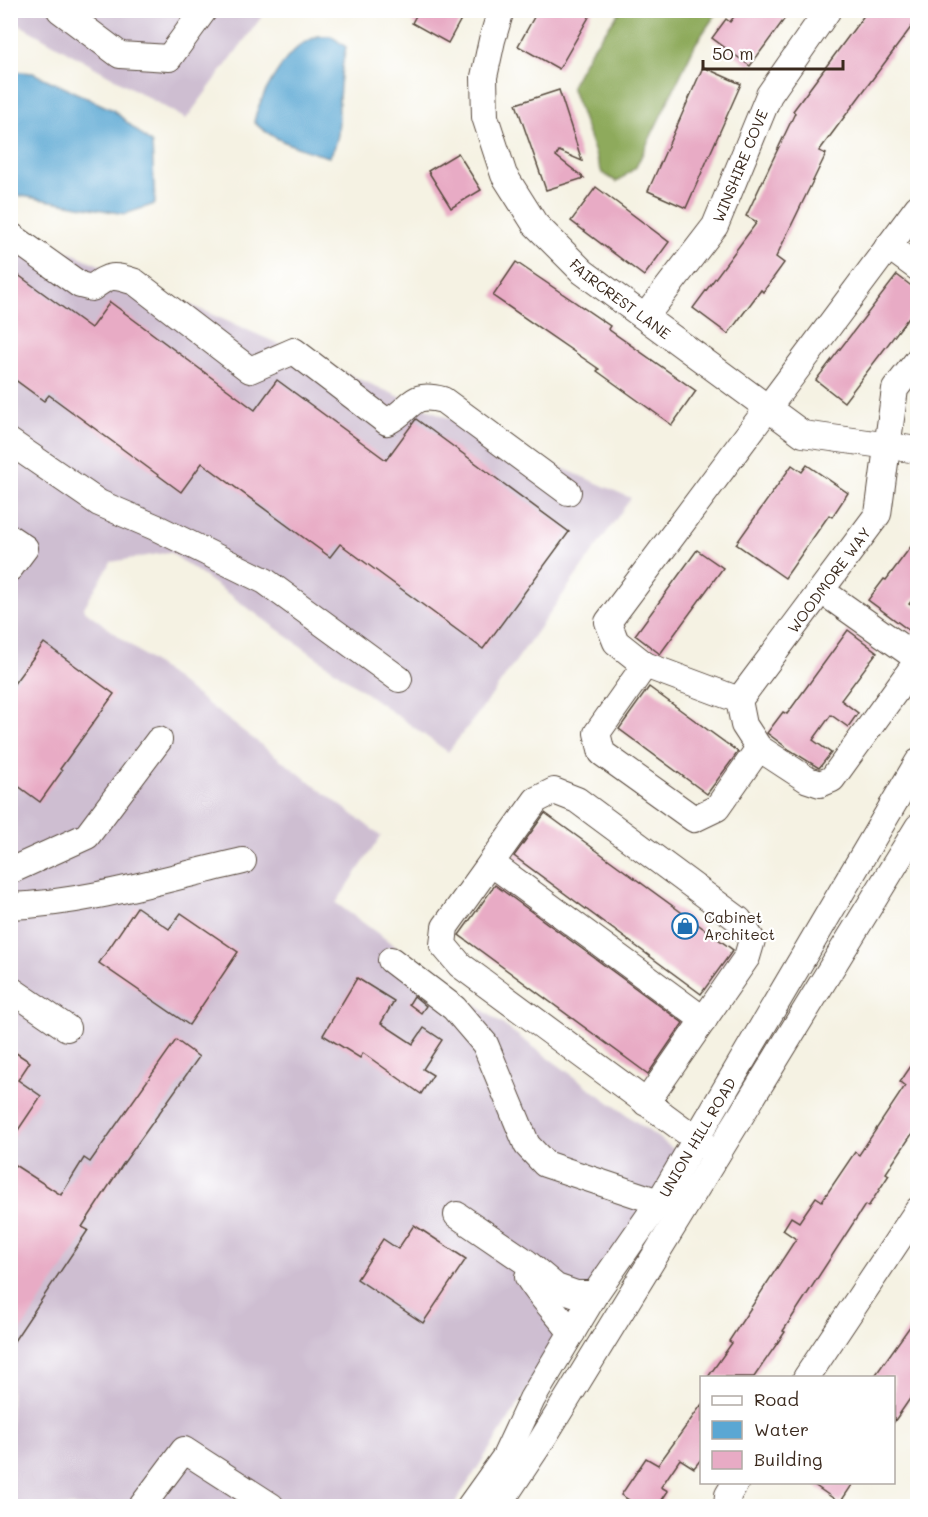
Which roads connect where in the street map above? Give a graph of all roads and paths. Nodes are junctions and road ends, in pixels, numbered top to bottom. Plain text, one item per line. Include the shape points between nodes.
1 (60, 10) edge
2 (204, 10) edge
3 (501, 10) edge
4 (828, 10) edge
5 (918, 207) edge
6 (10, 235) edge
7 (888, 246) junction
8 (918, 268) edge
9 (645, 317) junction
10 (918, 360) edge
11 (769, 409) junction
12 (10, 442) edge
13 (889, 446) junction
14 (918, 450) edge
15 (568, 492) dead end
16 (10, 538) edge
17 (10, 568) edge
18 (822, 591) junction
19 (918, 660) edge
20 (645, 665) junction
21 (399, 680) dead end
22 (739, 700) junction
23 (159, 740) dead end
24 (759, 748) junction
25 (918, 762) edge
26 (918, 827) edge
27 (243, 861) dead end
28 (491, 863) junction
29 (10, 871) edge
30 (10, 906) edge
31 (391, 960) dead end
32 (10, 989) edge
33 (704, 1020) junction
34 (67, 1028) dead end
35 (646, 1102) junction
36 (696, 1139) junction
37 (717, 1154) junction
38 (659, 1203) junction
39 (918, 1210) edge
40 (457, 1215) dead end
41 (526, 1262) junction
42 (596, 1294) junction
43 (572, 1333) junction
44 (807, 1376) edge
45 (735, 1484) edge
46 (142, 1506) edge
47 (271, 1506) edge
48 (470, 1506) edge
49 (498, 1506) edge
50 (727, 1506) edge

1 - 2 street via 120,55 169,58
3 - 9 street, FAIRCREST LANE via 484,77 484,117 504,175 535,224 584,272
4 - 9 street, WINSHIRE COVE via 769,95 715,226
5 - 7 street
6 - 15 street via 80,285 92,288 107,277 118,276 135,282 250,370 294,351 387,422 425,395 443,400
7 - 8 street
7 - 11 street
9 - 11 street, FAIRCREST LANE
10 - 13 street, WOODMORE WAY via 895,389
11 - 13 street, FAIRCREST LANE via 803,434
11 - 20 street via 608,622 616,642
12 - 21 street via 99,503 265,581
13 - 14 street, FAIRCREST LANE
13 - 18 street, WOODMORE WAY via 878,514
16 - 17 street via 25,548
18 - 19 street
18 - 22 street, WOODMORE WAY
19 - 24 street via 832,779 820,784 808,780
20 - 22 street
20 - 24 street via 597,733 602,753 694,819 717,808
22 - 24 street via 744,724
23 - 29 street via 87,836
25 - 36 street, UNION HILL ROAD
26 - 37 street, UNION HILL ROAD
27 - 30 street via 81,898
28 - 33 street
28 - 33 street via 536,800 554,790 577,800 739,920 752,940 747,957
28 - 35 street via 445,927 443,945 460,965
31 - 38 street via 454,1008 485,1044 527,1145 544,1164
32 - 34 street
33 - 35 street
35 - 36 street
36 - 37 street
36 - 38 street, UNION HILL ROAD
37 - 49 street, UNION HILL ROAD
38 - 42 street, UNION HILL ROAD
39 - 44 street
40 - 41 street
41 - 42 street via 556,1287 576,1294
41 - 43 street via 526,1275
42 - 43 street, UNION HILL ROAD
43 - 48 street, UNION HILL ROAD via 532,1399 505,1457
45 - 50 street
46 - 47 street via 184,1450

